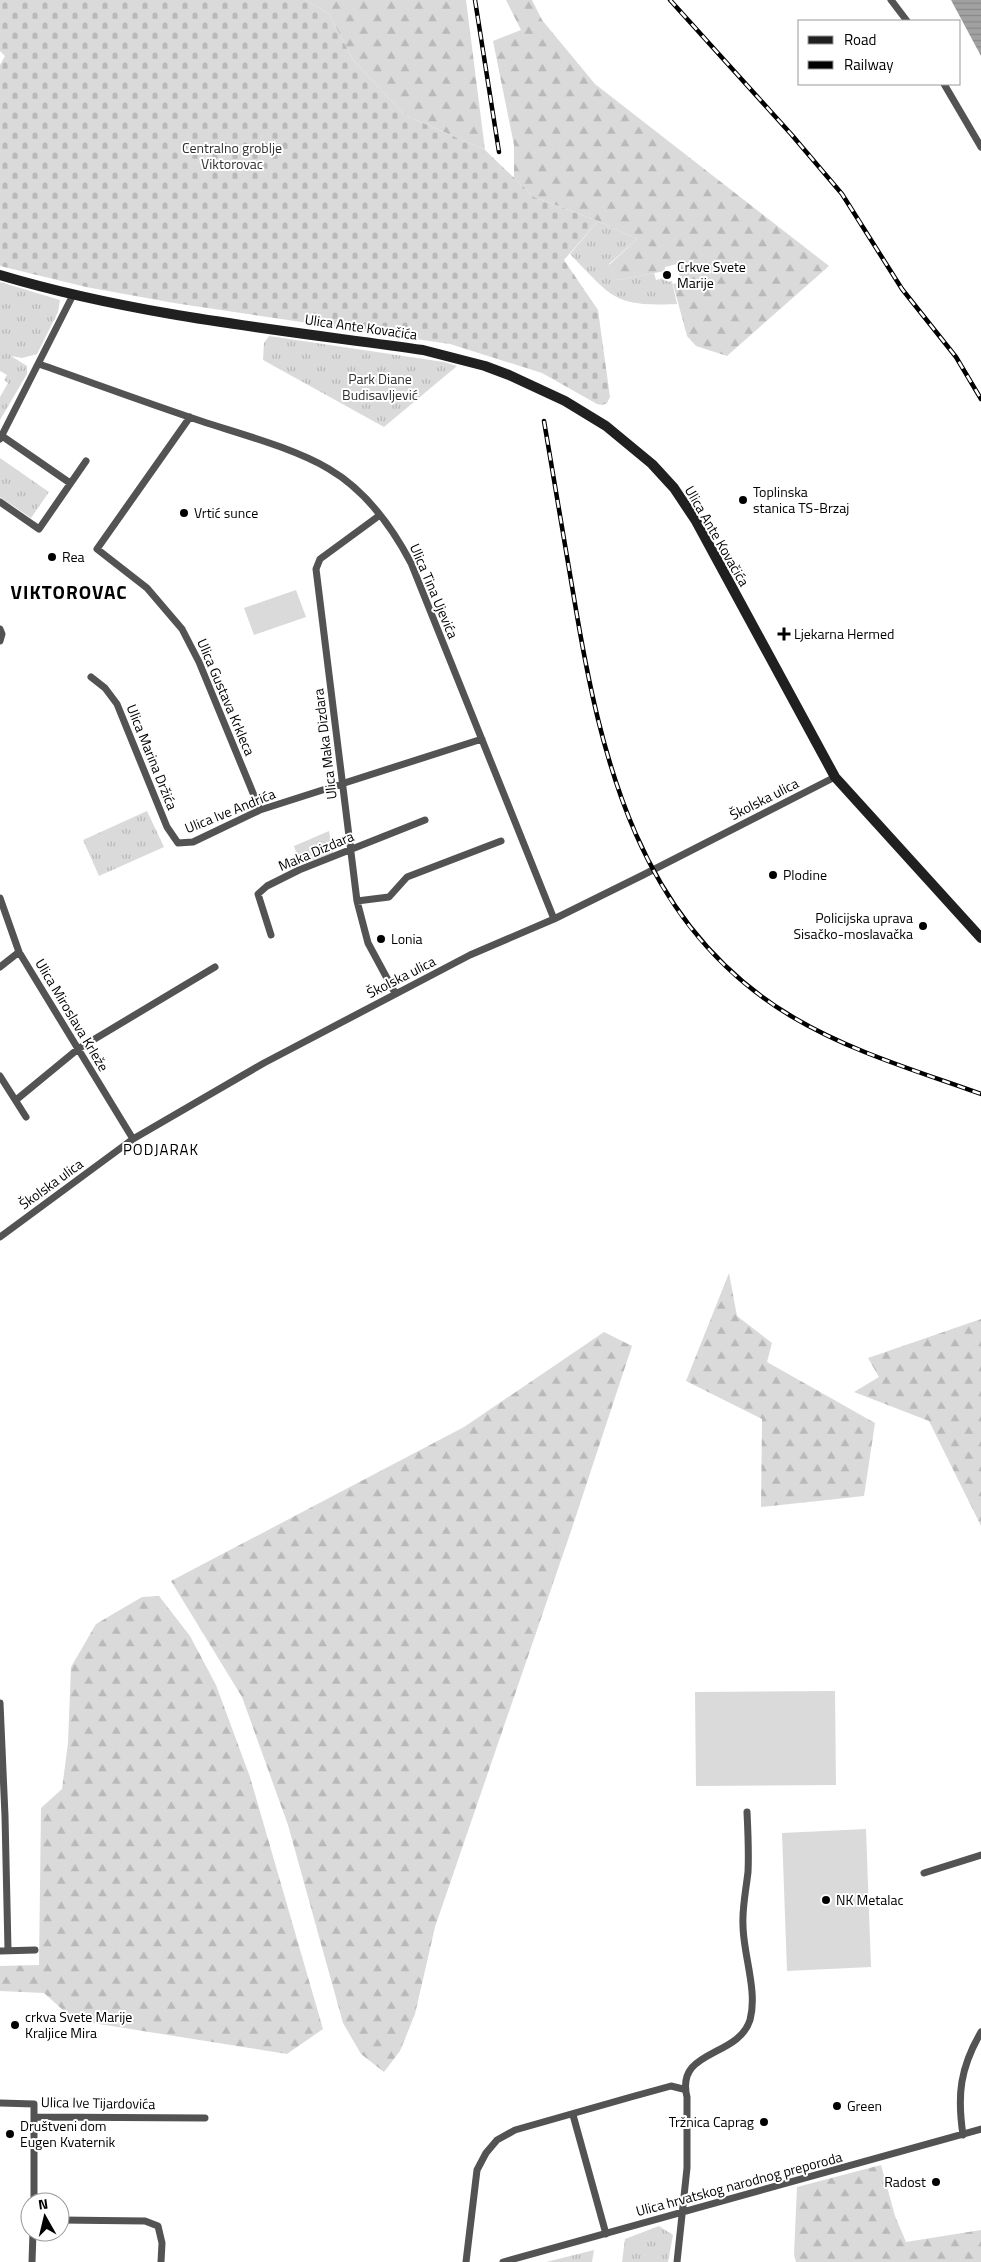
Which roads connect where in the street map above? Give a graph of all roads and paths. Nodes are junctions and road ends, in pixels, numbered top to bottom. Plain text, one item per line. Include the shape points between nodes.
1 (891, 0) edge
2 (906, 20) edge
3 (945, 85) edge
4 (981, 147) edge
5 (0, 276) edge
6 (73, 294) junction
7 (39, 364) junction
8 (190, 417) junction
9 (1, 437) edge
10 (86, 461) dead end
11 (70, 483) junction
12 (0, 502) edge
13 (380, 515) junction
14 (0, 629) edge
15 (0, 640) edge
16 (91, 677) dead end
17 (482, 739) junction
18 (835, 777) junction
19 (342, 784) junction
20 (260, 810) junction
21 (425, 820) dead end
22 (168, 828) joint
23 (501, 841) dead end
24 (350, 850) junction
25 (0, 898) edge
26 (357, 901) junction
27 (554, 918) junction
28 (271, 935) dead end
29 (981, 938) edge
30 (19, 952) junction
31 (0, 967) edge
32 (215, 967) dead end
33 (396, 993) junction
34 (78, 1049) junction
35 (0, 1076) edge
36 (16, 1100) junction
37 (26, 1117) dead end
38 (133, 1139) junction
39 (0, 1237) edge
40 (0, 1703) edge
41 (747, 1812) dead end
42 (981, 1855) edge
43 (924, 1873) dead end
44 (4, 1950) edge
45 (35, 1950) dead end
46 (981, 2032) edge
47 (683, 2089) junction
48 (0, 2103) edge
49 (573, 2115) junction
50 (34, 2117) junction
51 (205, 2118) dead end
52 (981, 2129) edge
53 (963, 2135) junction
54 (34, 2192) edge
55 (683, 2213) junction
56 (70, 2220) edge
57 (606, 2234) junction
58 (33, 2242) edge
59 (32, 2262) edge
60 (161, 2262) edge
61 (466, 2262) edge
62 (503, 2262) edge
63 (677, 2262) edge

1 - 2 street
3 - 4 street
5 - 6 main road, Ulica Ante Kovačića
6 - 7 street
6 - 18 main road, Ulica Ante Kovačića via 458,358 509,374 606,426 652,464 686,505
7 - 8 street, Ulica Tina Ujevića
7 - 9 street
8 - 13 street, Ulica Tina Ujevića via 330,469
8 - 20 street, Ulica Gustava Krkleca via 97,549 147,588 182,630 199,662
9 - 11 street
10 - 11 street
11 - 12 street via 38,529
13 - 17 street, Ulica Tina Ujevića via 398,538 410,563
13 - 19 street, Ulica Maka Dizdara via 317,564
14 - 15 street
16 - 22 street, Ulica Marina Držića via 117,704
17 - 19 street, Ulica Ive Andrića
17 - 27 street, Ulica Tina Ujevića
18 - 27 street, Školska ulica
18 - 29 main road, Ulica Ante Kovačića
19 - 20 street, Ulica Ive Andrića
19 - 24 street, Ulica Maka Dizdara
20 - 22 street, Ulica Ive Andrića via 194,842 178,843
21 - 24 street, Maka Dizdara
23 - 26 street via 407,877 389,897
24 - 26 street, Ulica Maka Dizdara
24 - 28 street, Maka Dizdara via 299,870 258,894
25 - 30 street, Ulica Miroslava Krleže
26 - 33 street, Ulica Maka Dizdara via 368,942
27 - 33 street, Školska ulica
30 - 31 street
30 - 34 street, Ulica Miroslava Krleže
32 - 34 street
33 - 38 street, Školska ulica via 264,1063
34 - 36 street
34 - 38 street, Ulica Miroslava Krleže
35 - 36 street
36 - 37 street
38 - 39 street, Školska ulica
40 - 44 street via 5,1816
41 - 47 street via 748,1871 742,1923 750,1979 750,2020 740,2036 691,2067
42 - 43 street
44 - 45 street
46 - 53 street via 960,2084
47 - 49 street via 671,2086
47 - 55 street via 687,2097 687,2168
48 - 50 street, Ulica Ive Tijardovića via 34,2104
49 - 57 street
49 - 61 street via 510,2132 486,2153 476,2176
50 - 51 street, Ulica Ive Tijardovića
50 - 54 street
52 - 53 street, Ulica hrvatskog narodnog preporoda
53 - 55 street, Ulica hrvatskog narodnog preporoda
55 - 57 street, Ulica hrvatskog narodnog preporoda
55 - 63 street
56 - 60 street via 145,2221 158,2226 162,2243
57 - 62 street, Ulica hrvatskog narodnog preporoda
58 - 59 street

